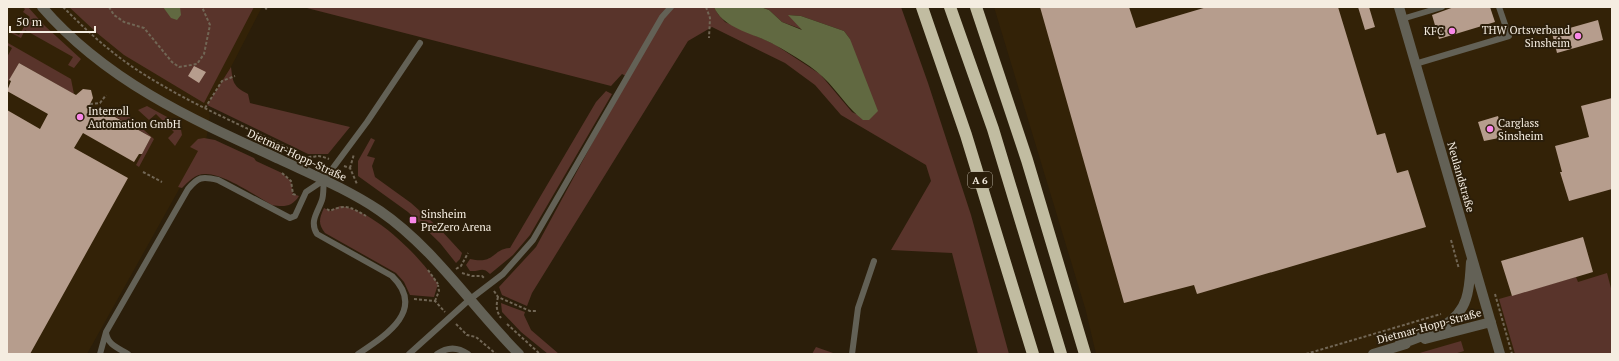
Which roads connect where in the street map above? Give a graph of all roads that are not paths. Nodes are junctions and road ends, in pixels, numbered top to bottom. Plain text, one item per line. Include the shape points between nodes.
1 (42, 7) edge
2 (671, 7) edge
3 (922, 7) edge
4 (950, 7) edge
5 (976, 7) edge
6 (1399, 7) edge
7 (1442, 7) edge
8 (1499, 7) edge
9 (1402, 19) junction
10 (420, 43) dead end
11 (1415, 64) junction
12 (324, 180) junction
13 (1472, 258) junction
14 (874, 261) dead end
15 (469, 300) junction
16 (1491, 322) junction
17 (106, 332) junction
18 (1399, 345) junction
19 (100, 354) edge
20 (128, 354) edge
21 (358, 354) edge
22 (409, 354) edge
23 (437, 354) edge
24 (468, 354) edge
25 (519, 354) edge
26 (852, 354) edge
27 (1033, 354) edge
28 (1061, 354) edge
29 (1085, 354) edge
30 (1373, 354) edge
31 (1500, 354) edge

1 - 12 street, Dietmar-Hopp-Straße via 67,33 117,74 152,97
2 - 15 lane via 662,17 533,240 503,274
3 - 27 highway, A 6 via 966,135
4 - 28 highway, A 6 via 993,129
5 - 29 highway via 1027,160
6 - 9 street, Neulandstraße
7 - 9 lane
8 - 11 lane via 1509,36
9 - 11 street, Neulandstraße
10 - 12 lane
11 - 13 street, Neulandstraße
12 - 15 street, Dietmar-Hopp-Straße via 359,198 398,225 431,256
12 - 17 lane via 306,192 295,216 290,218 218,180 208,177 195,181
12 - 21 lane via 322,200 314,219 317,234 392,276 403,291 405,309 397,325
13 - 16 street, Neulandstraße
13 - 18 street via 1466,300 1454,319 1432,332
14 - 26 lane via 858,308
15 - 22 lane
15 - 25 street, Dietmar-Hopp-Straße
16 - 18 street, Dietmar-Hopp-Straße
16 - 31 street, Neulandstraße
17 - 19 lane
17 - 20 lane via 111,345
18 - 30 street, Dietmar-Hopp-Straße
23 - 24 lane via 446,349 464,351

